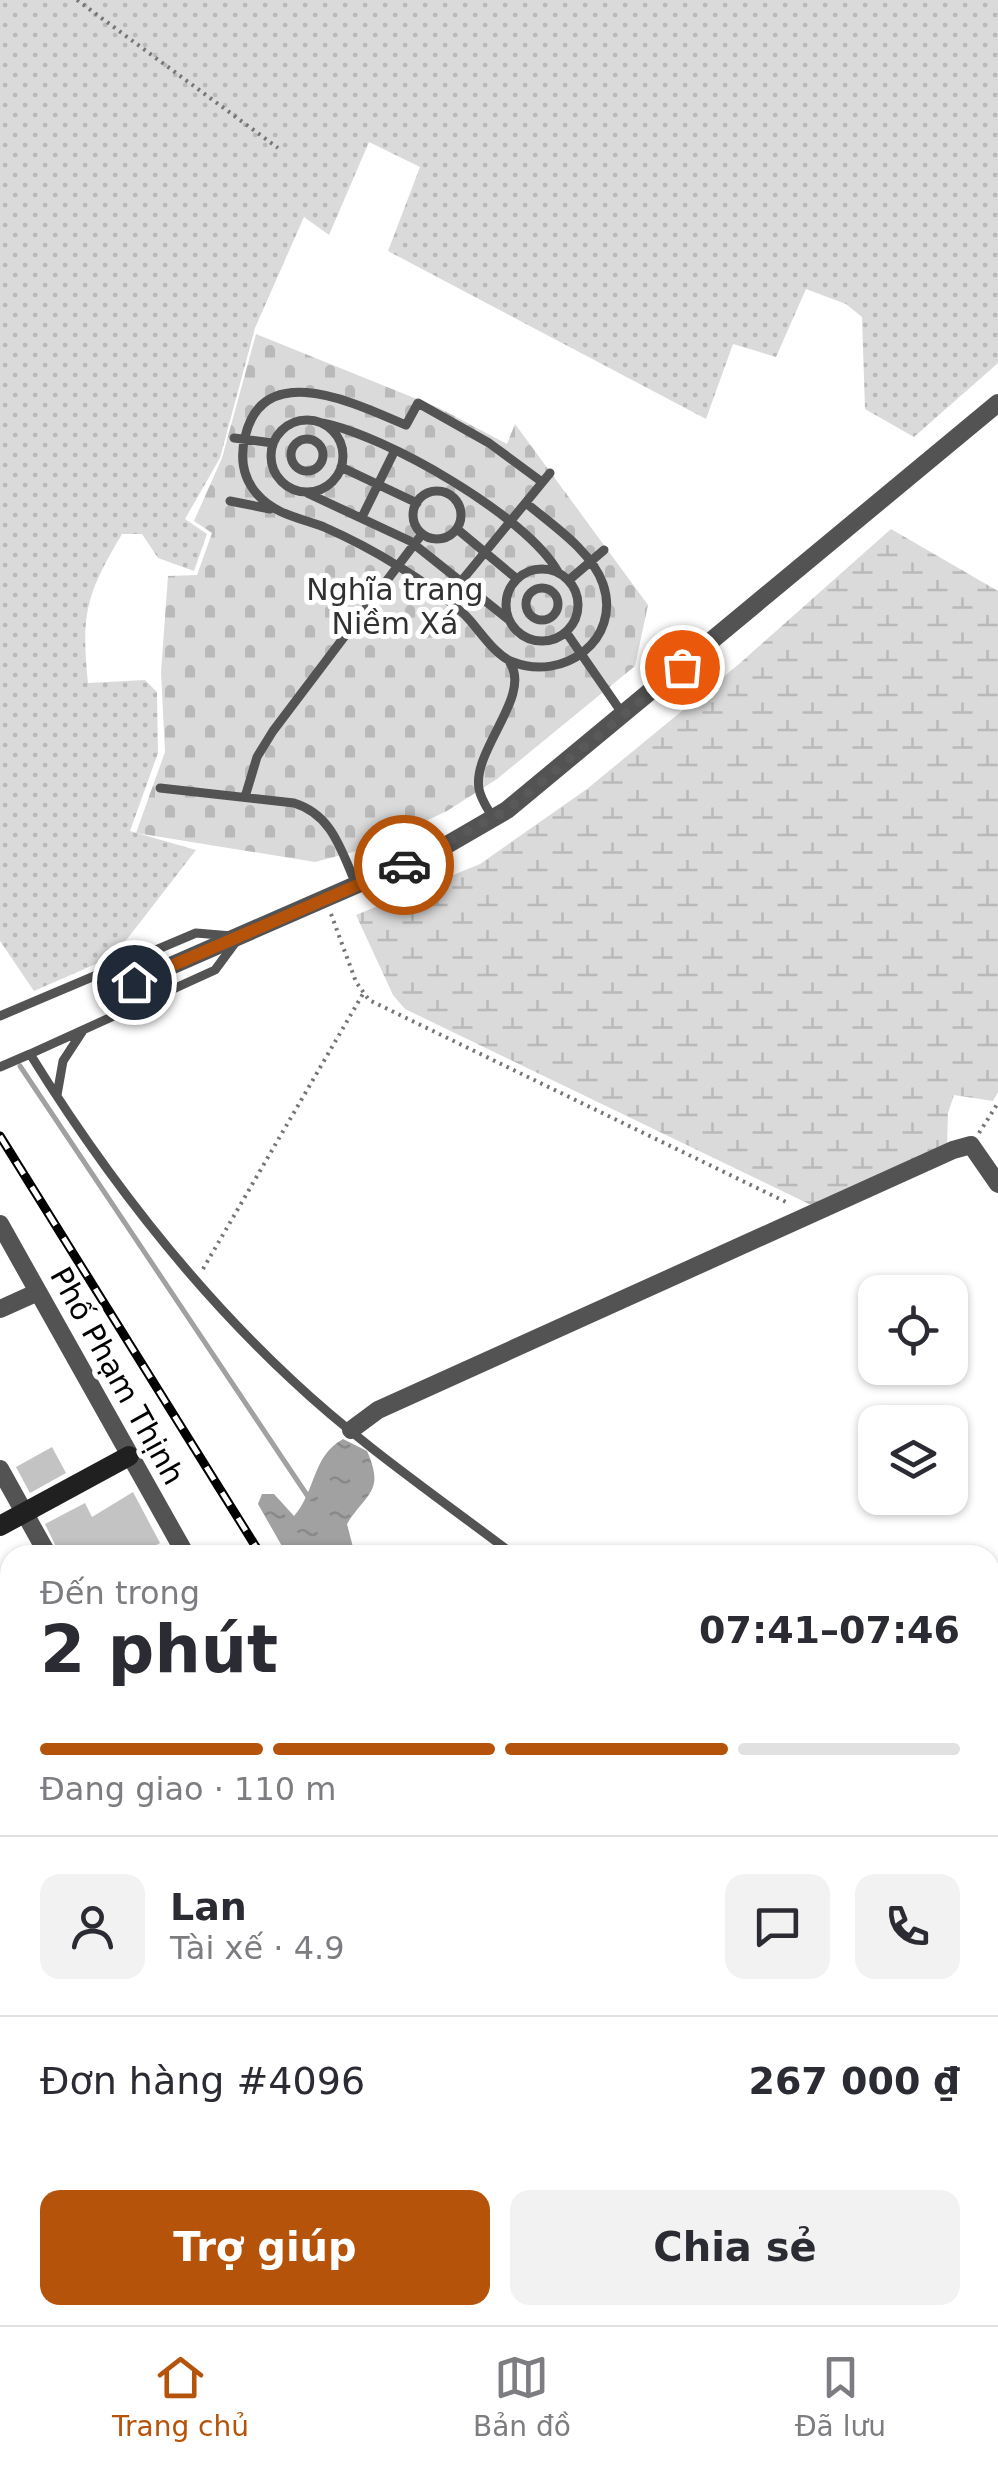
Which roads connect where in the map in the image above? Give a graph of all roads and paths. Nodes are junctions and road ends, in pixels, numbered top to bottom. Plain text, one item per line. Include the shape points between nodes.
1 (77, 0) edge
2 (278, 148) dead end
3 (998, 403) edge
4 (322, 422) junction
5 (290, 423) junction
6 (240, 438) junction
7 (338, 438) junction
8 (300, 440) junction
9 (273, 444) junction
10 (321, 449) junction
11 (395, 450) junction
12 (293, 462) junction
13 (341, 466) junction
14 (314, 468) junction
15 (274, 472) junction
16 (550, 472) dead end
17 (542, 482) junction
18 (378, 483) junction
19 (324, 488) junction
20 (301, 491) junction
21 (230, 500) dead end
22 (526, 502) junction
23 (416, 503) junction
24 (278, 510) junction
25 (288, 514) junction
26 (363, 516) junction
27 (509, 523) junction
28 (456, 529) junction
29 (422, 534) junction
30 (414, 544) junction
31 (604, 550) dead end
32 (486, 552) junction
33 (589, 562) junction
34 (398, 566) junction
35 (545, 568) junction
36 (558, 572) junction
37 (463, 579) junction
38 (517, 579) junction
39 (569, 580) junction
40 (542, 588) junction
41 (506, 603) junction
42 (526, 604) junction
43 (558, 605) junction
44 (578, 608) junction
45 (509, 620) junction
46 (542, 620) junction
47 (566, 632) junction
48 (540, 641) junction
49 (582, 654) junction
50 (509, 661) junction
51 (624, 715) junction
52 (160, 788) dead end
53 (244, 797) junction
54 (493, 818) junction
55 (357, 886) junction
56 (325, 900) junction
57 (239, 937) junction
58 (134, 982) dead end
59 (364, 992) junction
60 (0, 1016) edge
61 (84, 1030) junction
62 (30, 1054) junction
63 (0, 1067) edge
64 (56, 1096) junction
65 (998, 1103) edge
66 (971, 1146) junction
67 (998, 1184) edge
68 (811, 1214) junction
69 (0, 1224) edge
70 (198, 1278) junction
71 (38, 1292) junction
72 (0, 1310) edge
73 (351, 1430) junction
74 (129, 1456) junction
75 (0, 1469) edge
76 (24, 1512) junction
77 (0, 1526) edge
78 (42, 1545) edge
79 (180, 1545) edge
80 (501, 1545) edge

1 - 2 path
3 - 51 street
4 - 5 lane
4 - 7 lane
4 - 11 lane
5 - 8 lane
5 - 9 lane
6 - 9 lane
6 - 17 lane via 260,409 287,393 329,395 406,425 418,403
6 - 24 lane via 248,483
7 - 10 lane
7 - 13 lane
8 - 10 lane via 313,440
8 - 12 lane
9 - 15 lane
10 - 14 lane
11 - 18 lane
11 - 27 lane
12 - 14 lane
12 - 15 lane
13 - 18 lane
13 - 19 lane
14 - 19 lane
15 - 20 lane
16 - 17 lane
17 - 22 lane
18 - 23 lane
18 - 26 lane
19 - 20 lane
20 - 25 lane
20 - 26 lane
21 - 24 lane
22 - 27 lane
22 - 33 lane
23 - 28 lane via 429,492 450,494 461,512
23 - 29 lane via 414,522
24 - 25 lane
25 - 34 lane
26 - 30 lane
27 - 32 lane
27 - 36 lane
28 - 29 lane via 442,538
28 - 32 lane
29 - 30 lane
30 - 34 lane
30 - 37 lane
31 - 33 lane
32 - 37 lane
32 - 38 lane
33 - 39 lane
33 - 49 lane via 604,584 606,614 596,641
34 - 50 lane via 465,615
34 - 53 lane via 273,731
35 - 36 lane
35 - 38 lane
35 - 40 lane
36 - 39 lane
37 - 45 lane
38 - 41 lane
39 - 44 lane
40 - 42 lane
40 - 43 lane via 553,592
41 - 42 lane
41 - 45 lane
42 - 46 lane
43 - 44 lane
43 - 46 lane
44 - 47 lane
45 - 48 lane via 522,635
46 - 48 lane
47 - 48 lane
47 - 49 lane
49 - 50 lane via 546,668
49 - 51 lane
50 - 54 lane via 516,686 478,786
51 - 54 street
52 - 53 lane
53 - 55 lane via 314,809 326,820
54 - 55 street
55 - 56 street
56 - 57 street
56 - 59 path
57 - 58 street
57 - 60 lane via 196,933
57 - 61 lane via 215,970
59 - 68 path
59 - 70 path
61 - 62 lane
61 - 64 lane via 63,1061
62 - 63 lane
62 - 64 lane
64 - 70 lane
65 - 66 path
66 - 67 street
66 - 68 street
68 - 73 street via 378,1410
69 - 71 street, Phố Phạm Thịnh
70 - 73 lane via 292,1380
71 - 72 street
71 - 74 street, Phố Phạm Thịnh
73 - 80 lane
74 - 76 street
74 - 79 street, Phố Phạm Thịnh
75 - 76 street
76 - 77 street
76 - 78 street

